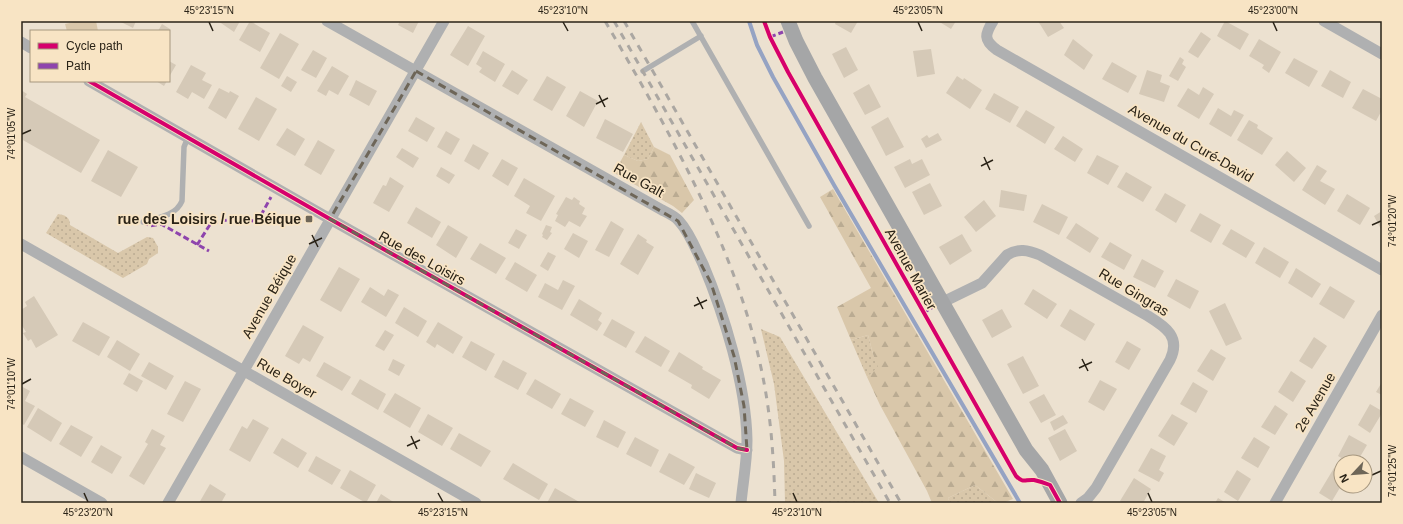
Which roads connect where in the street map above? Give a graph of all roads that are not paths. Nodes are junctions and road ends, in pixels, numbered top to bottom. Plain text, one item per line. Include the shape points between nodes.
1 (327, 21) edge
2 (444, 21) edge
3 (692, 21) edge
4 (993, 21) edge
5 (1324, 21) edge
6 (792, 23) edge
7 (701, 36) junction
8 (21, 42) edge
9 (30, 47) edge
10 (1382, 54) edge
11 (416, 70) junction
12 (643, 70) dead end
13 (91, 82) edge
14 (188, 138) junction
15 (330, 219) junction
16 (143, 222) dead end
17 (809, 226) dead end
18 (21, 244) edge
19 (1382, 270) edge
20 (943, 302) junction
21 (1382, 315) edge
22 (244, 371) junction
23 (747, 450) junction
24 (21, 457) edge
25 (102, 503) edge
26 (168, 503) edge
27 (476, 503) edge
28 (741, 503) edge
29 (1060, 503) edge
30 (1081, 503) edge
31 (1274, 503) edge

1 - 11 street, Rue Galt
2 - 11 street, Avenue Béique
3 - 7 lane
4 - 19 street, Avenue du Curé-David via 987,32 987,40 996,50
5 - 10 street
6 - 20 street, Avenue Marier via 803,56
7 - 12 lane
7 - 17 lane
8 - 9 street
11 - 15 street, Avenue Béique
11 - 23 street, Rue Galt via 678,220 691,240 709,278 732,349 743,400
13 - 14 street, Rue des Loisirs
14 - 15 street, Rue des Loisirs
14 - 16 lane via 184,148 180,205 173,212
15 - 22 street, Avenue Béique
15 - 23 street, Rue des Loisirs via 737,448
18 - 22 street, Rue Boyer
20 - 29 street, Avenue Marier via 1026,450 1042,470
20 - 30 street, Rue Gingras via 982,283 1006,255 1024,250 1040,255 1148,316 1167,330 1174,344 1170,360 1096,488
21 - 31 street, 2e Avenue
22 - 26 street, Avenue Béique
22 - 27 street, Rue Boyer
23 - 28 street, Rue Galt
24 - 25 street

